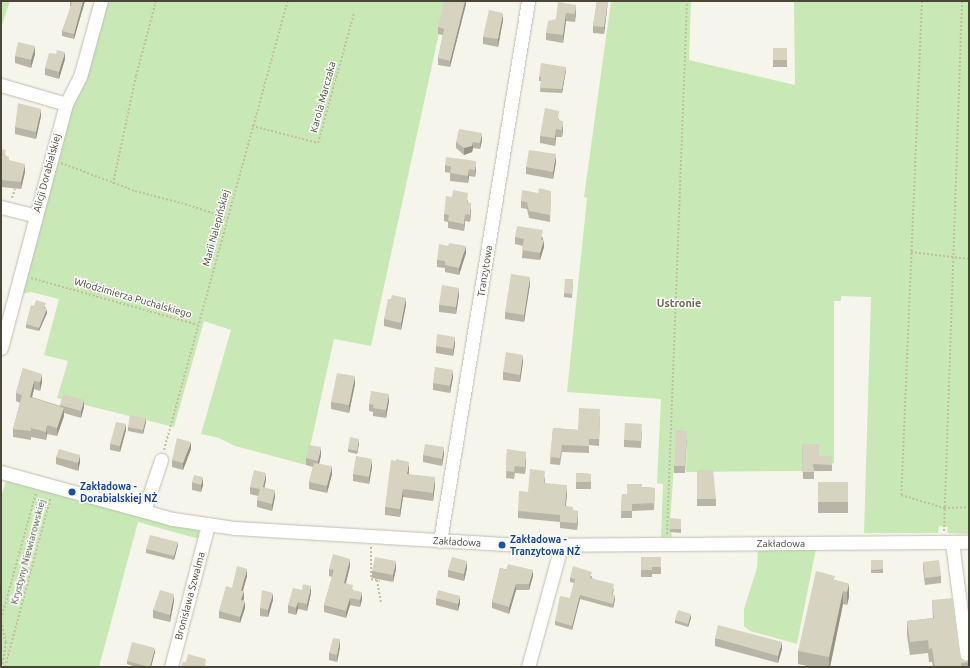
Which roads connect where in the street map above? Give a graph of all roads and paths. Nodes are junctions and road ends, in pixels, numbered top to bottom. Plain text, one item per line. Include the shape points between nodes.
1 (101, 1) edge
2 (156, 1) edge
3 (288, 1) edge
4 (528, 1) edge
5 (687, 1) edge
6 (922, 1) edge
7 (962, 1) edge
8 (354, 13) dead end
9 (1, 85) edge
10 (66, 104) junction
11 (252, 126) junction
12 (51, 158) junction
13 (113, 184) junction
14 (1, 206) edge
15 (36, 216) junction
16 (226, 218) junction
17 (911, 252) junction
18 (952, 257) junction
19 (969, 259) edge
20 (20, 275) junction
21 (198, 325) junction
22 (4, 328) edge
23 (1, 348) edge
24 (162, 457) joint
25 (1, 472) edge
26 (54, 487) junction
27 (37, 488) dead end
28 (969, 507) edge
29 (944, 508) junction
30 (144, 511) junction
31 (208, 525) junction
32 (944, 527) dead end
33 (440, 541) junction
34 (952, 542) junction
35 (969, 542) edge
36 (372, 544) dead end
37 (666, 545) junction
38 (561, 546) junction
39 (377, 580) junction
40 (380, 581) dead end
41 (381, 603) dead end
42 (1, 620) edge
43 (2, 667) edge
44 (5, 667) edge
45 (171, 667) edge
46 (528, 667) edge
47 (968, 667) edge

1 - 10 street, Alicji Dorabialskiej via 80,77
2 - 13 path via 136,76
3 - 11 path, Marii Nalepińskiej
4 - 33 street, Tranzytowa
5 - 37 path via 677,203
6 - 17 path
7 - 18 path
8 - 11 path, Karola Marczaka via 318,143
9 - 10 street
10 - 12 street, Alicji Dorabialskiej
11 - 16 path, Marii Nalepińskiej
12 - 13 path
12 - 15 street, Alicji Dorabialskiej
13 - 16 path
14 - 15 street
15 - 20 street, Alicji Dorabialskiej
16 - 21 path, Marii Nalepińskiej
17 - 18 path
17 - 29 path via 901,495
18 - 19 path
18 - 29 path
20 - 21 path, Włodzimierza Puchalskiego
20 - 22 street, Alicji Dorabialskiej
21 - 24 path, Marii Nalepińskiej
22 - 23 street, Alicji Dorabialskiej
24 - 30 street
25 - 26 street, Zakładowa
26 - 30 street, Zakładowa
26 - 44 path, Krystyny Niewiarowskiej
27 - 42 path via 23,531
28 - 29 path
29 - 32 path
30 - 31 street, Zakładowa
31 - 33 street, Zakładowa
31 - 45 street, Bronisława Szwalma
33 - 38 street, Zakładowa
34 - 35 street, Zakładowa
34 - 37 street, Zakładowa
34 - 47 street
36 - 39 path via 372,579
37 - 38 street, Zakładowa
38 - 46 street
39 - 40 path
39 - 41 path
42 - 43 path via 6,642

